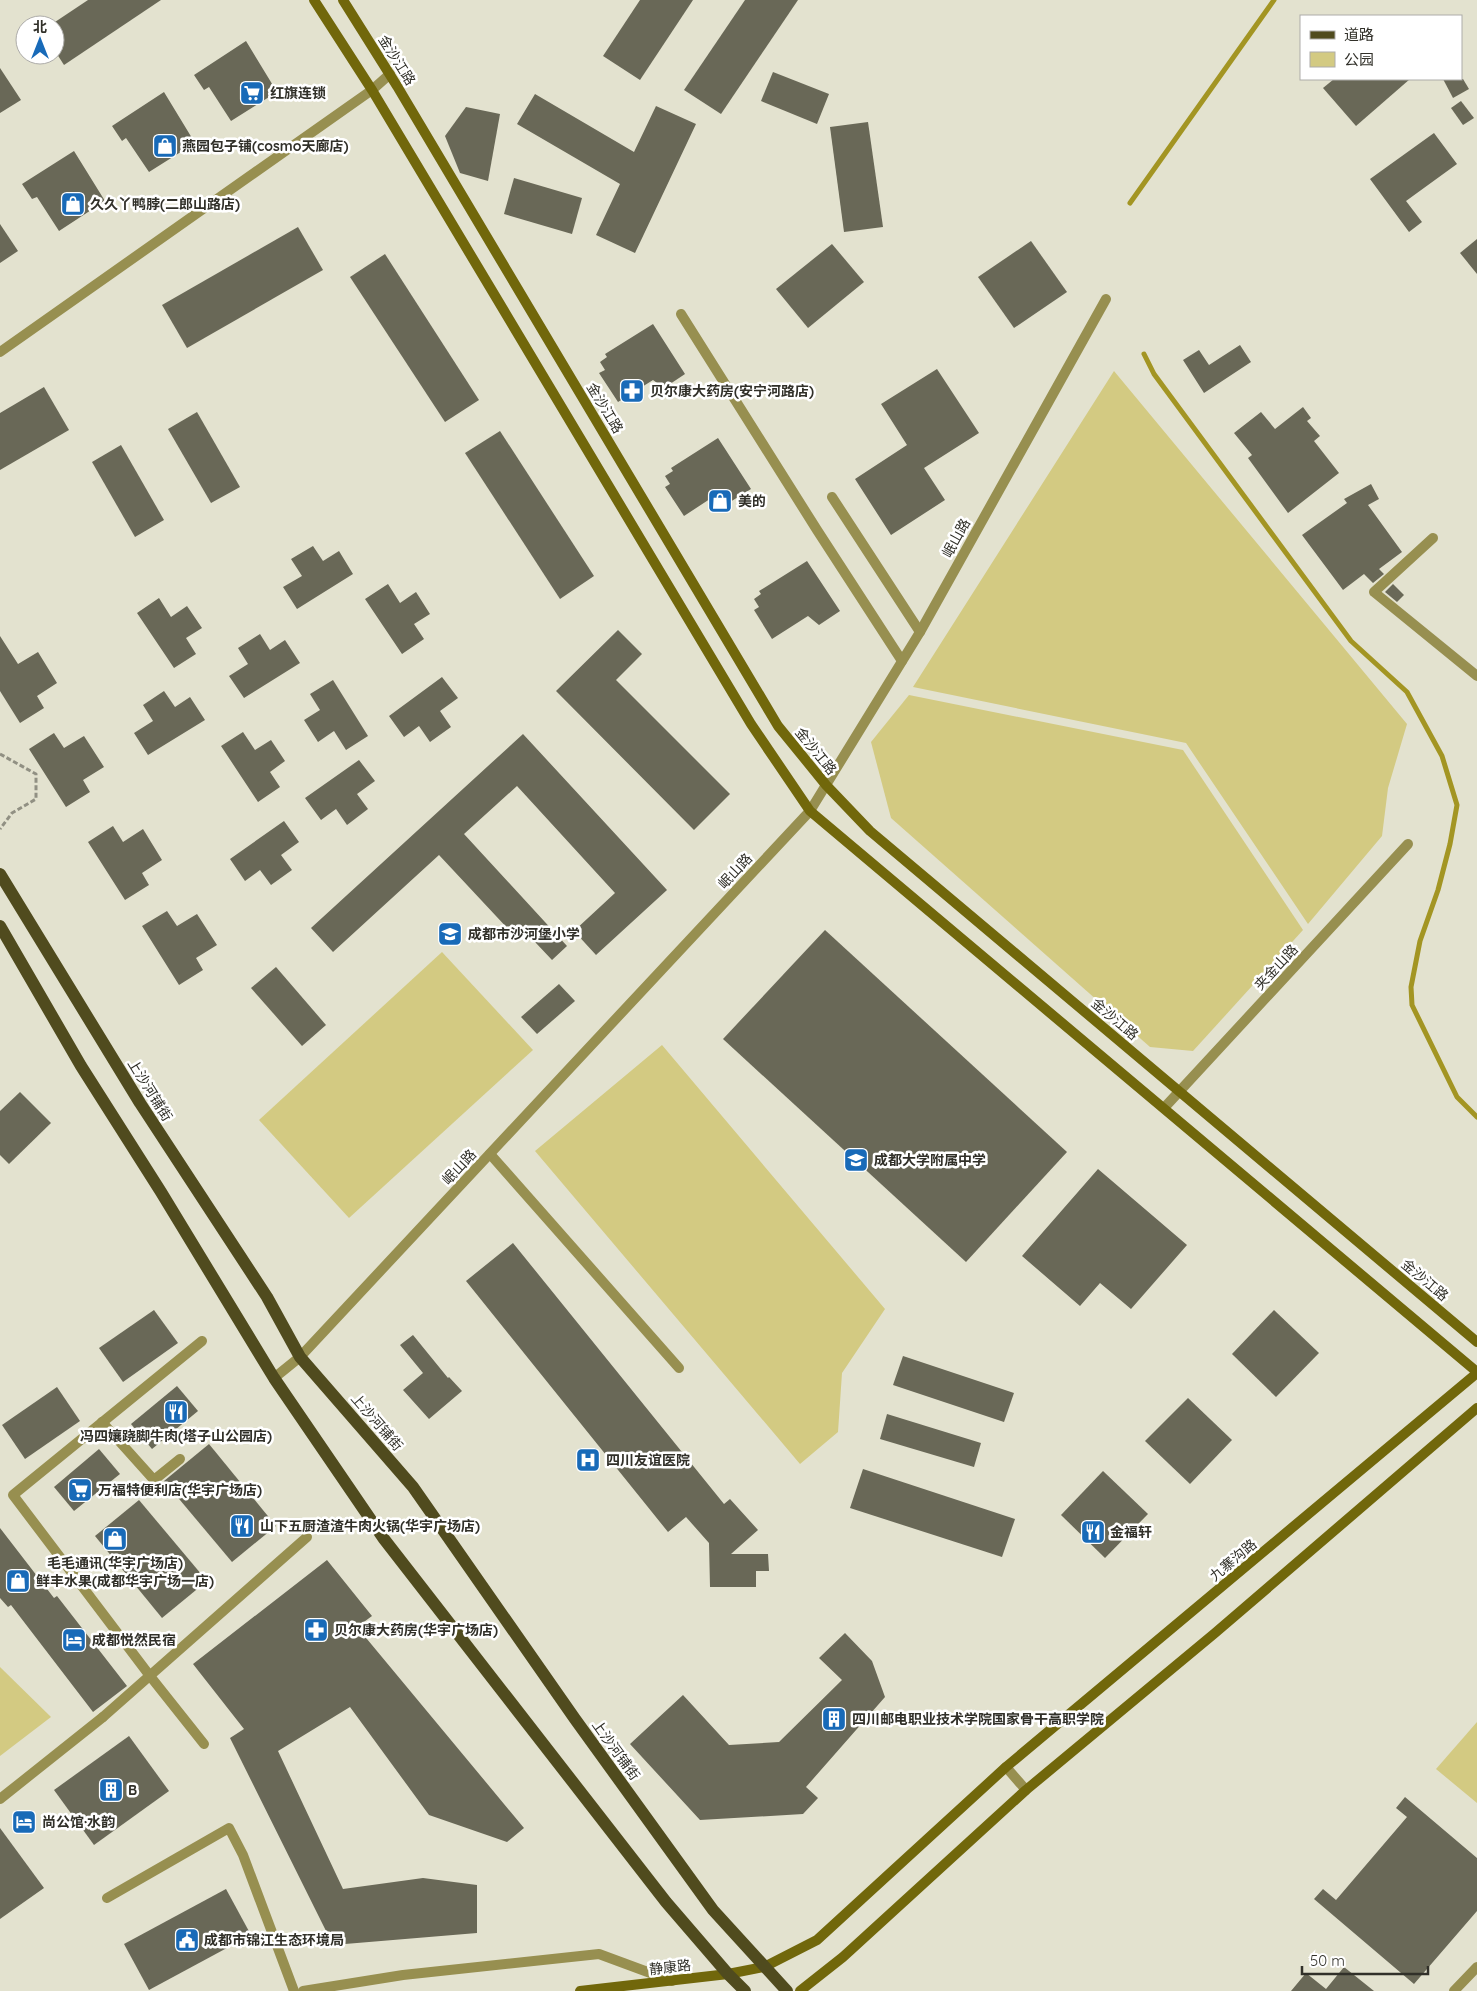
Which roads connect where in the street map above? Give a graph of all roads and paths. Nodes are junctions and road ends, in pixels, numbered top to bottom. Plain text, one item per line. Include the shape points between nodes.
1 (314, 0) edge
2 (343, 0) edge
3 (390, 74) junction
4 (372, 90) junction
5 (1106, 299) dead end
6 (680, 314) dead end
7 (0, 352) edge
8 (832, 497) dead end
9 (1433, 538) dead end
10 (920, 632) junction
11 (902, 660) junction
12 (1477, 676) edge
13 (0, 754) edge
14 (826, 785) junction
15 (810, 811) junction
16 (0, 829) edge
17 (1408, 844) dead end
18 (0, 874) edge
19 (0, 926) edge
20 (1179, 1092) junction
21 (1164, 1108) junction
22 (490, 1154) junction
23 (202, 1341) dead end
24 (1477, 1342) edge
25 (300, 1357) junction
26 (679, 1368) dead end
27 (1477, 1373) edge
28 (274, 1378) junction
29 (1477, 1408) edge
30 (102, 1422) junction
31 (180, 1459) dead end
32 (307, 1538) dead end
33 (150, 1676) junction
34 (204, 1744) dead end
35 (1006, 1767) junction
36 (1026, 1790) junction
37 (0, 1799) edge
38 (107, 1898) dead end
39 (764, 1967) junction
40 (1477, 1967) edge
41 (728, 1974) junction
42 (672, 1980) junction
43 (294, 1991) edge
44 (303, 1991) edge
45 (580, 1991) edge
46 (745, 1991) edge
47 (787, 1991) edge
48 (800, 1991) edge
49 (1454, 1991) edge

1 - 4 street
2 - 3 street, 金沙江路
3 - 4 street
3 - 14 street, 金沙江路 via 778,726
4 - 7 street
4 - 15 street via 751,724
5 - 10 street, 岷山路
6 - 11 street
8 - 10 street
9 - 12 street via 1374,592
10 - 11 street, 岷山路
11 - 14 street, 岷山路
13 - 16 path via 36,774 36,799 12,813
14 - 15 street, 岷山路
14 - 20 street, 金沙江路 via 870,831
15 - 21 street
15 - 22 street, 岷山路
17 - 20 street, 夹金山路
18 - 25 main road, 上沙河铺街 via 140,1103 266,1296
19 - 28 main road via 81,1066
20 - 21 street, 夹金山路
20 - 24 street, 金沙江路
21 - 27 street
22 - 25 street, 岷山路
22 - 26 street
23 - 30 street
25 - 28 street, 岷山路
25 - 39 main road, 上沙河铺街 via 414,1487 575,1720 707,1902
27 - 35 street, 九寨沟路
28 - 41 main road via 384,1539 660,1894
29 - 36 street
30 - 31 street via 154,1480
30 - 33 street via 13,1494
32 - 33 street
33 - 34 street
33 - 37 street
35 - 36 street
35 - 39 street, 九寨沟路 via 817,1940
36 - 48 street via 843,1957
38 - 43 street via 229,1828
39 - 41 street, 静康路
39 - 47 main road, 上沙河铺街
40 - 49 street
41 - 42 street, 静康路
41 - 46 main road
42 - 44 street via 599,1954 403,1975
42 - 45 street, 静康路

